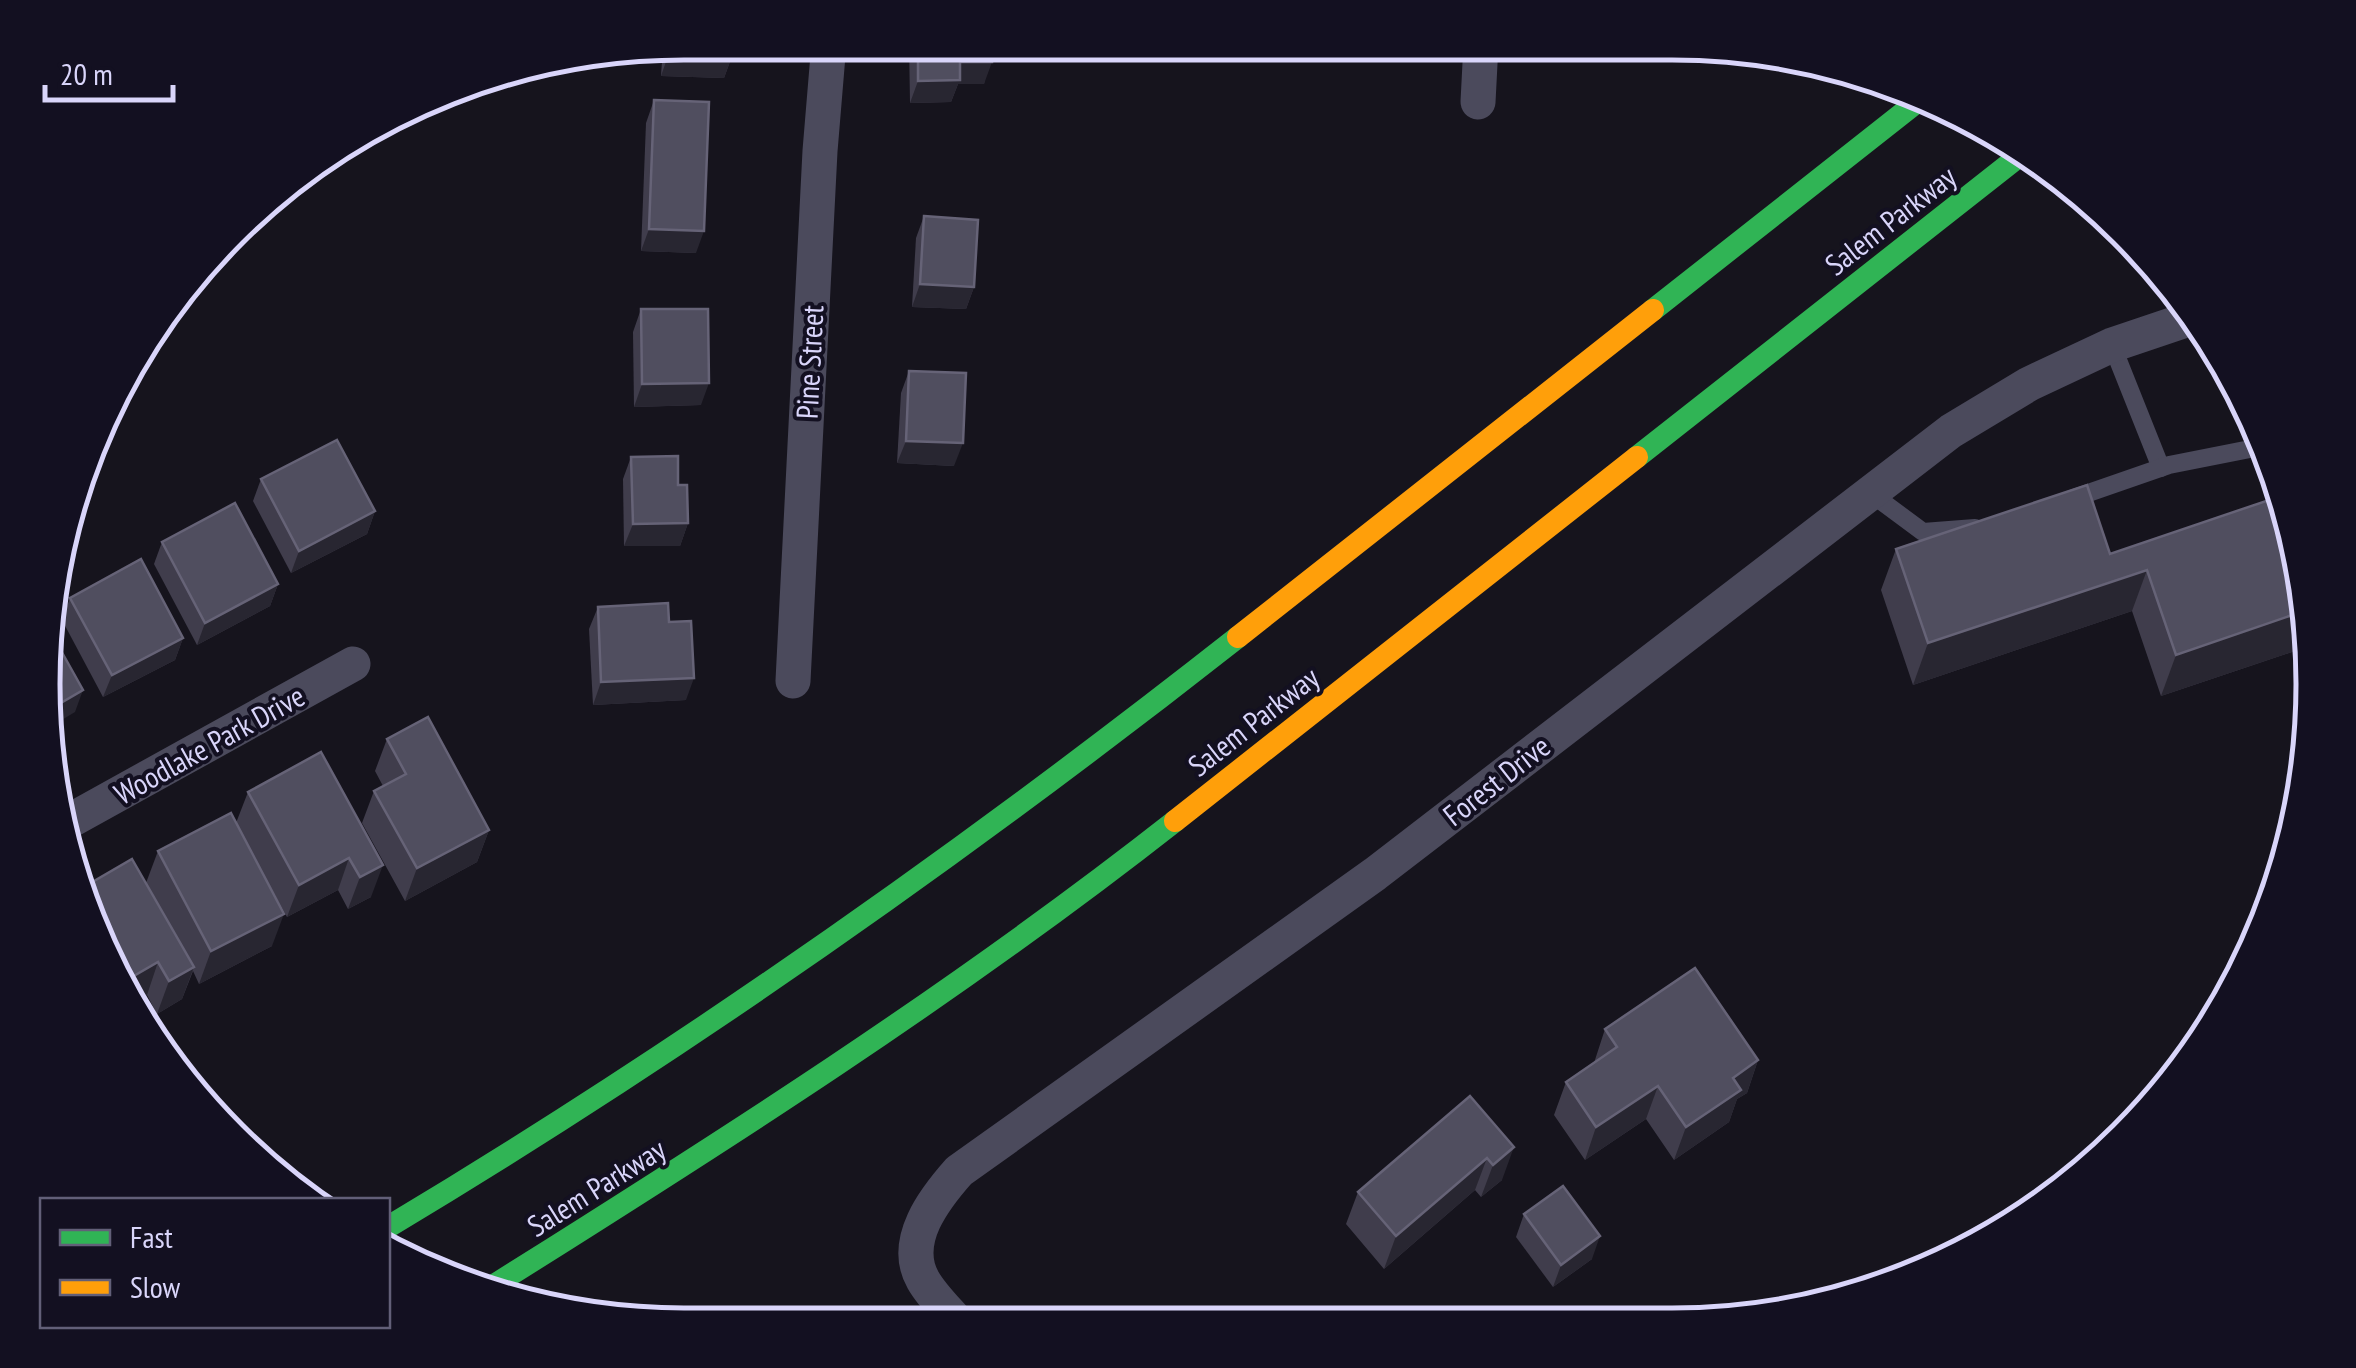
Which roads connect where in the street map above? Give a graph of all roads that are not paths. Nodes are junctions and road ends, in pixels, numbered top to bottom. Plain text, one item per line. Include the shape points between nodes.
1 (828, 60) edge
2 (1481, 60) edge
3 (1478, 102) dead end
4 (1911, 107) edge
5 (2013, 161) edge
6 (2180, 322) edge
7 (2112, 345) junction
8 (2251, 449) edge
9 (2161, 468) junction
10 (1869, 492) junction
11 (2054, 506) edge
12 (1990, 527) edge
13 (353, 664) dead end
14 (793, 681) dead end
15 (75, 818) edge
16 (390, 1226) edge
17 (501, 1281) edge
18 (946, 1308) edge

1 - 14 street, Pine Street
2 - 3 street
4 - 16 highway via 1108,740 951,856 708,1026
5 - 17 highway, Salem Parkway via 1140,848 767,1114
6 - 7 street, Forest Drive
7 - 9 lane
7 - 10 street, Forest Drive via 1966,422
8 - 9 lane
9 - 11 lane
10 - 12 lane via 1922,532
10 - 18 street, Forest Drive via 1375,874 958,1171 925,1216 916,1259 921,1278
13 - 15 street, Woodlake Park Drive

